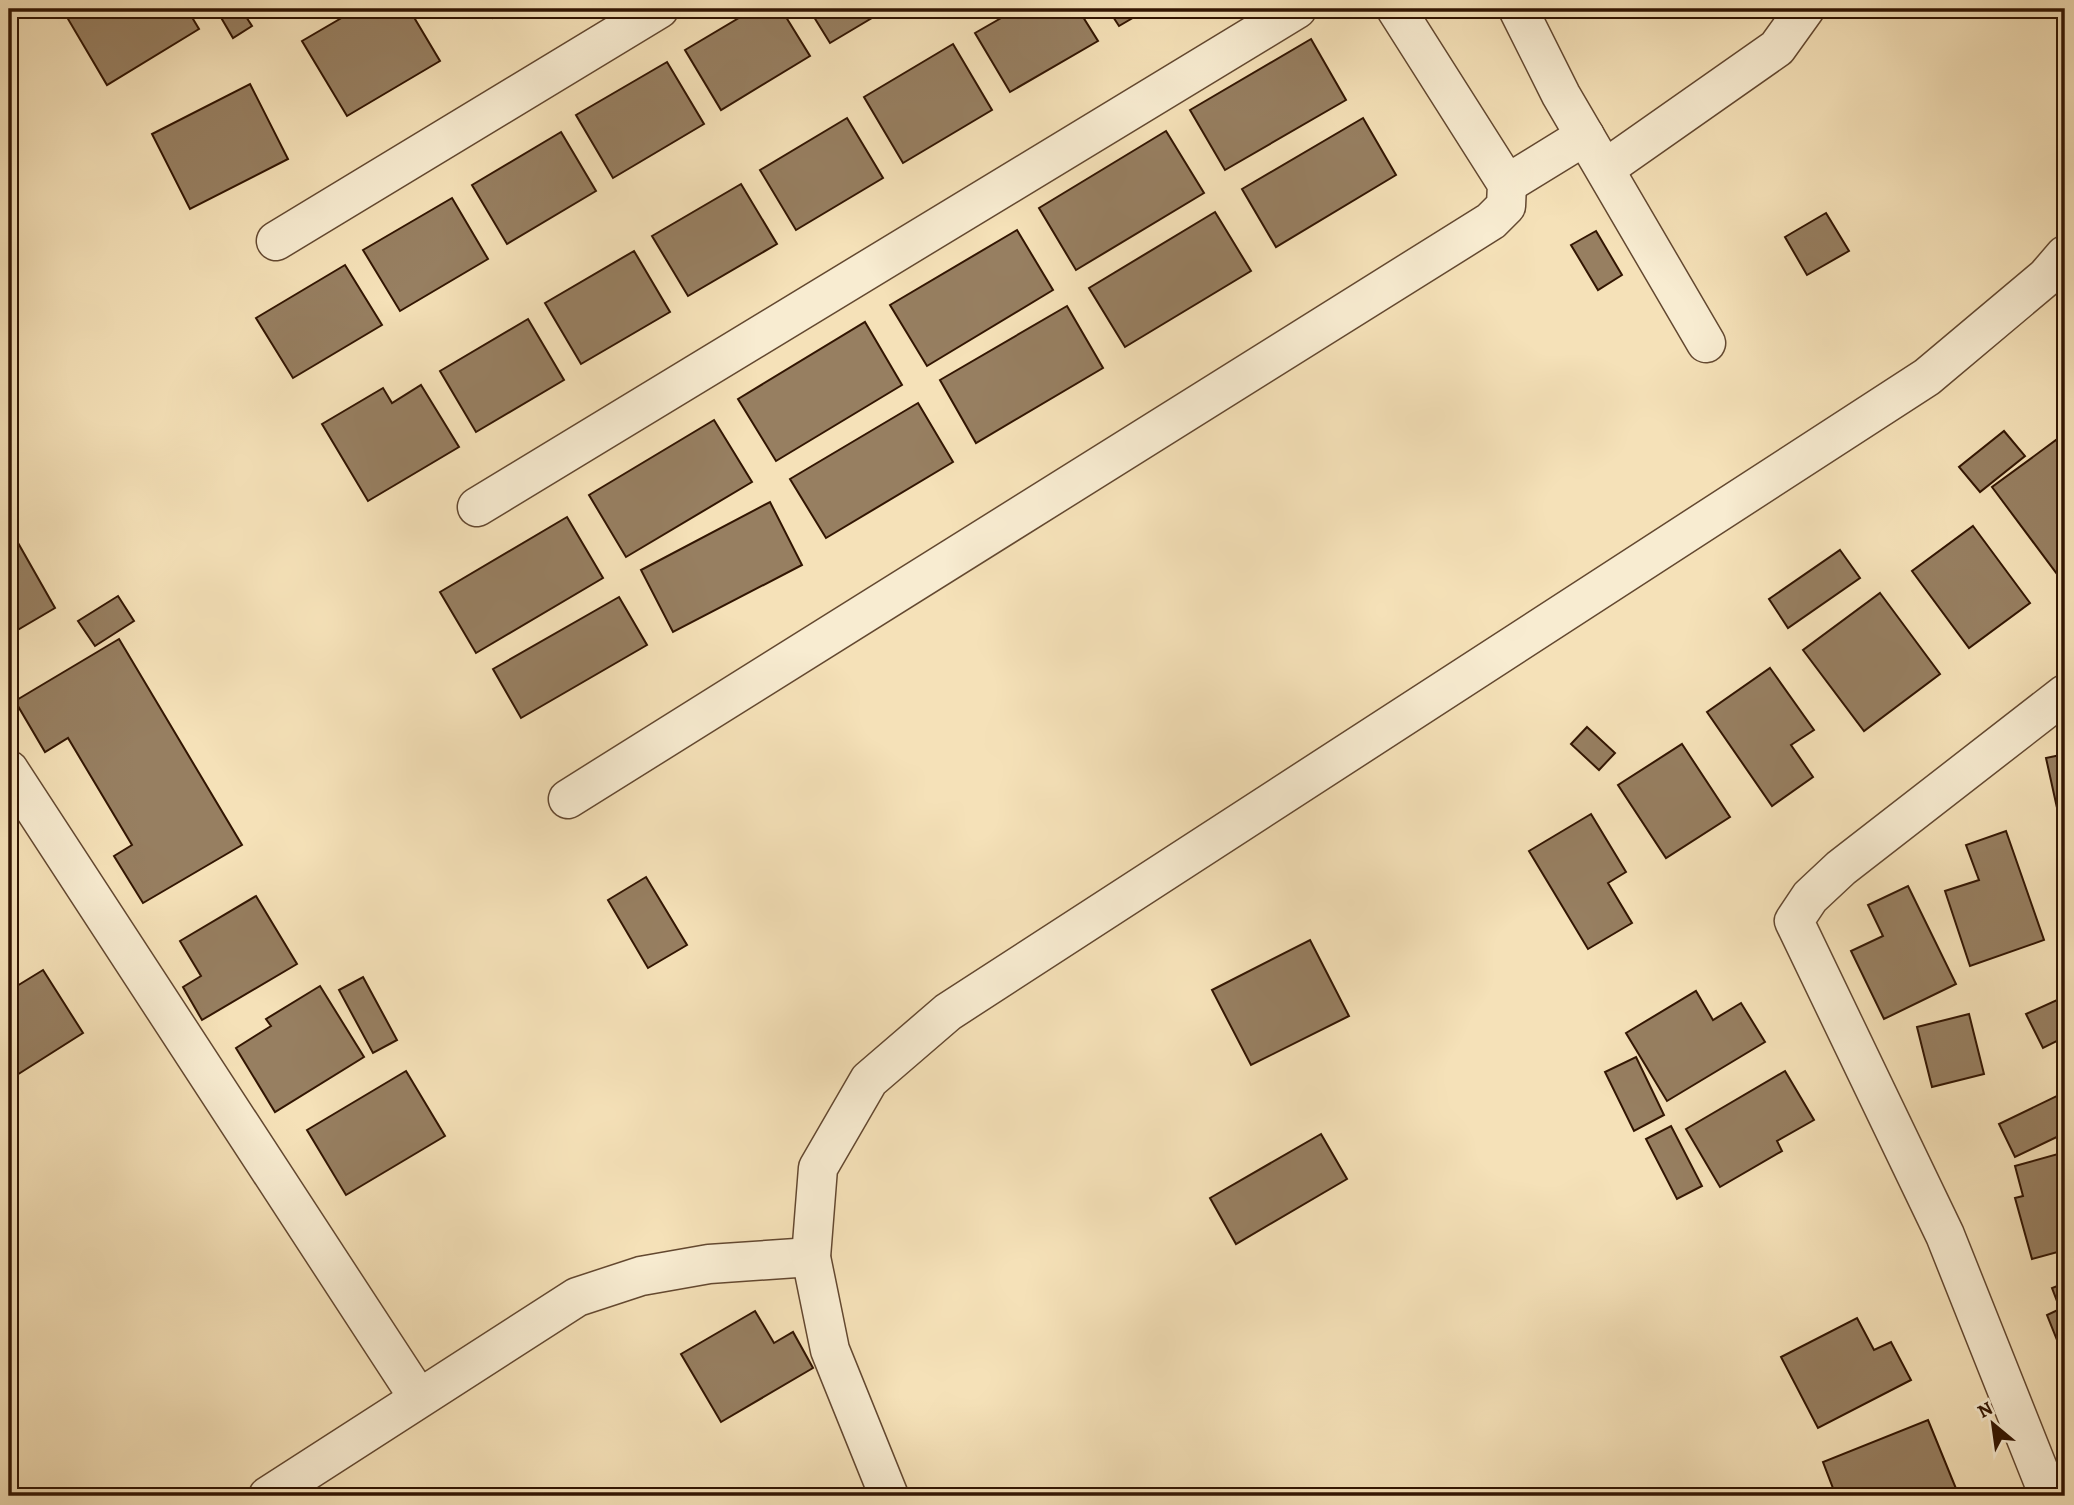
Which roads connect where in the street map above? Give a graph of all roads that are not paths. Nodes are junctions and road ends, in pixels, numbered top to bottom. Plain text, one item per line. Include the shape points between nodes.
1 (659, 9) edge
2 (1297, 9) edge
3 (1396, 9) edge
4 (1518, 9) edge
5 (1805, 9) edge
6 (1585, 136) junction
7 (1605, 168) junction
8 (1507, 184) junction
9 (276, 241) dead end
10 (2065, 255) edge
11 (1706, 343) dead end
12 (477, 507) dead end
13 (2065, 694) edge
14 (9, 770) edge
15 (568, 799) dead end
16 (811, 1256) junction
17 (418, 1397) junction
18 (885, 1494) edge
19 (268, 1496) edge
20 (2049, 1496) edge

1 - 9 street
2 - 12 street
3 - 8 street
4 - 6 street
5 - 7 street via 1777,48
6 - 7 street
6 - 8 street
7 - 11 street
8 - 15 street via 1506,206 1491,220
10 - 16 street via 1927,377 948,1012 869,1080 818,1168
13 - 20 street via 1841,869 1810,897 1794,921 1945,1235
14 - 17 street
16 - 17 street via 709,1264 641,1276 577,1297
16 - 18 street via 830,1349
17 - 19 street

